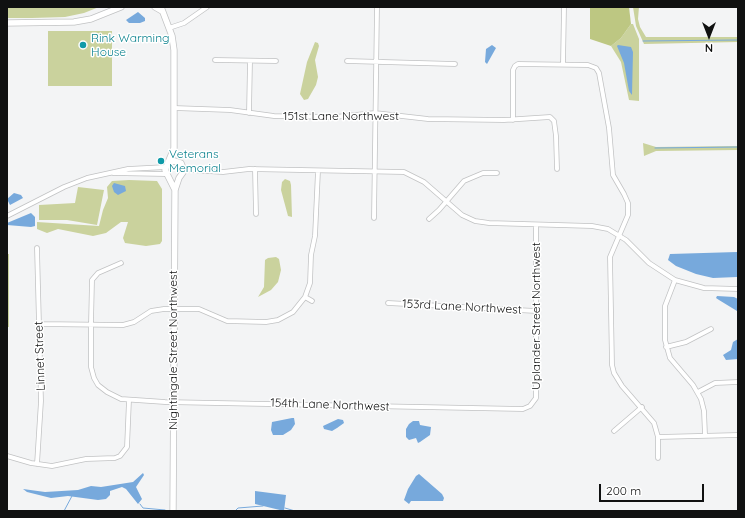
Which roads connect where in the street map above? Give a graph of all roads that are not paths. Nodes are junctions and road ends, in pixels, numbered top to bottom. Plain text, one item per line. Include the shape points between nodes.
1 (155, 7) edge
2 (207, 7) edge
3 (377, 7) edge
4 (564, 7) edge
5 (118, 8) edge
6 (162, 9) edge
7 (7, 23) edge
8 (169, 28) junction
9 (215, 60) dead end
10 (250, 61) junction
11 (276, 61) dead end
12 (347, 61) dead end
13 (376, 61) junction
14 (455, 64) dead end
15 (563, 64) junction
16 (174, 108) junction
17 (249, 113) junction
18 (376, 113) junction
19 (513, 120) junction
20 (174, 148) junction
21 (178, 161) junction
22 (170, 162) junction
23 (166, 167) junction
24 (183, 167) junction
25 (255, 169) junction
26 (557, 169) dead end
27 (191, 170) junction
28 (318, 170) junction
29 (374, 171) junction
30 (112, 173) junction
31 (498, 173) dead end
32 (183, 174) junction
33 (168, 176) junction
34 (179, 178) junction
35 (175, 190) junction
36 (446, 201) junction
37 (256, 214) dead end
38 (7, 216) edge
39 (374, 218) dead end
40 (429, 218) dead end
41 (536, 225) junction
42 (620, 235) junction
43 (37, 248) dead end
44 (121, 264) dead end
45 (675, 280) junction
46 (738, 289) edge
47 (305, 298) junction
48 (312, 301) dead end
49 (388, 303) dead end
50 (174, 309) junction
51 (536, 311) junction
52 (38, 324) junction
53 (91, 324) junction
54 (711, 329) dead end
55 (666, 348) junction
56 (738, 382) edge
57 (698, 392) junction
58 (129, 400) junction
59 (173, 401) junction
60 (530, 406) joint
61 (642, 407) junction
62 (614, 431) dead end
63 (738, 435) edge
64 (705, 436) junction
65 (658, 437) junction
66 (7, 456) edge
67 (658, 458) dead end
68 (37, 464) junction
69 (173, 511) edge

1 - 6 street
2 - 8 street via 184,23
3 - 13 street
4 - 15 street
5 - 7 street via 91,19 74,22
6 - 8 street
8 - 16 street via 174,50
9 - 10 street
10 - 11 street
10 - 17 street
12 - 13 street
13 - 14 street
13 - 18 street
15 - 19 street via 515,66
15 - 42 street via 588,65 596,68 599,73 613,175 628,203 628,215
16 - 17 street, 151st Lane Northwest
16 - 20 street
17 - 18 street, 151st Lane Northwest via 334,117
18 - 19 street, 151st Lane Northwest via 428,119
18 - 29 street
19 - 26 street, 151st Lane Northwest via 546,117 554,121
20 - 21 street
20 - 22 street
21 - 22 street
21 - 24 street
22 - 23 street
23 - 30 street via 128,169
23 - 33 street, Nightingale Street Northwest
24 - 27 street
24 - 32 street
25 - 27 street via 230,172
25 - 28 street
25 - 37 street
27 - 32 street
28 - 29 street
28 - 47 street via 315,236 310,283
29 - 36 street via 414,175
29 - 39 street
30 - 33 street
30 - 38 street via 87,178 64,187
31 - 36 street via 483,173 470,178
32 - 34 street, Nightingale Street Northwest
33 - 34 street
33 - 35 street, Nightingale Street Northwest
34 - 35 street, Nightingale Street Northwest
35 - 50 street, Nightingale Street Northwest
36 - 40 street
36 - 41 street via 462,215 475,221 490,224
41 - 42 street via 601,227
41 - 51 street, Uplander Street Northwest
42 - 45 street via 649,263
42 - 61 street via 610,257 612,364 617,379
43 - 52 street, Linnet Street
44 - 53 street, 154th Lane Northwest via 98,273 92,280
45 - 46 street via 704,288
45 - 55 street via 665,306
47 - 48 street
47 - 50 street via 293,312 278,320 266,322 227,321 199,309
49 - 51 street, 153rd Lane Northwest
50 - 53 street via 151,311 124,325
50 - 59 street, Nightingale Street Northwest
51 - 60 street, Uplander Street Northwest via 536,398
52 - 53 street
52 - 68 street, Linnet Street via 41,401
53 - 58 street, 154th Lane Northwest via 91,367 94,378 106,392
54 - 55 street via 686,342
55 - 57 street via 674,364
56 - 57 street via 715,383
57 - 64 street via 704,411
58 - 59 street, 154th Lane Northwest
58 - 68 street via 127,447 123,453 115,458 86,459 63,465
59 - 60 street, 154th Lane Northwest via 511,409
59 - 69 street, Nightingale Street Northwest
61 - 62 street
61 - 65 street via 654,423
63 - 64 street
64 - 65 street
65 - 67 street
66 - 68 street

